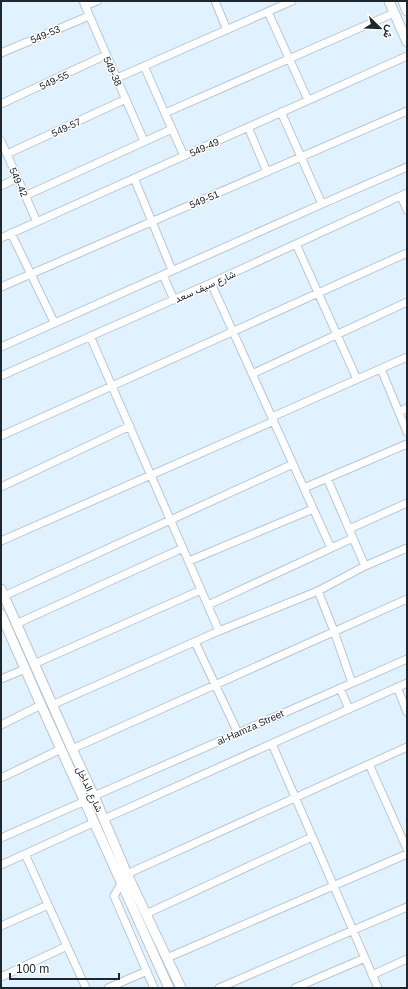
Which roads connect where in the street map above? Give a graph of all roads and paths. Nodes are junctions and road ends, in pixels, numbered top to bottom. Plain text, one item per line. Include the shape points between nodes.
1 (97, 1) edge
2 (215, 1) edge
3 (292, 1) edge
4 (389, 1) edge
5 (403, 1) edge
6 (84, 4) edge
7 (407, 11) edge
8 (268, 12) junction
9 (394, 13) junction
10 (89, 16) junction
11 (227, 30) junction
12 (407, 42) edge
13 (1, 53) edge
14 (106, 55) junction
15 (407, 56) edge
16 (289, 59) junction
17 (144, 66) junction
18 (117, 78) junction
19 (126, 99) junction
20 (308, 100) junction
21 (1, 104) edge
22 (407, 111) edge
23 (281, 112) junction
24 (165, 113) junction
25 (248, 127) junction
26 (172, 129) junction
27 (1, 141) edge
28 (144, 141) junction
29 (7, 154) junction
30 (184, 156) junction
31 (300, 157) junction
32 (407, 167) edge
33 (266, 172) junction
34 (17, 178) junction
35 (134, 178) junction
36 (1, 186) edge
37 (404, 194) edge
38 (25, 196) junction
39 (322, 204) junction
40 (407, 210) edge
41 (37, 222) junction
42 (152, 222) junction
43 (11, 233) junction
44 (1, 238) edge
45 (296, 244) junction
46 (407, 253) edge
47 (172, 270) junction
48 (31, 274) junction
49 (163, 275) junction
50 (211, 284) junction
51 (1, 287) edge
52 (318, 293) junction
53 (174, 300) junction
54 (407, 302) edge
55 (54, 322) junction
56 (233, 331) junction
57 (337, 334) junction
58 (90, 336) junction
59 (1, 346) edge
60 (407, 357) edge
61 (381, 369) junction
62 (252, 374) junction
63 (1, 376) edge
64 (357, 379) junction
65 (112, 386) junction
66 (407, 408) edge
67 (399, 412) junction
68 (273, 419) junction
69 (130, 426) junction
70 (407, 432) edge
71 (1, 436) edge
72 (407, 444) edge
73 (293, 464) junction
74 (151, 476) junction
75 (327, 478) junction
76 (1, 487) edge
77 (304, 488) junction
78 (407, 503) edge
79 (313, 509) junction
80 (171, 520) junction
81 (350, 529) junction
82 (353, 538) junction
83 (1, 541) edge
84 (183, 548) junction
85 (331, 548) junction
86 (407, 548) edge
87 (189, 561) junction
88 (365, 566) junction
89 (201, 590) junction
90 (318, 590) junction
91 (3, 593) edge
92 (407, 599) edge
93 (208, 605) junction
94 (2, 620) edge
95 (16, 624) junction
96 (219, 631) junction
97 (334, 631) junction
98 (195, 642) junction
99 (407, 659) edge
100 (34, 664) junction
101 (25, 669) junction
102 (1, 679) edge
103 (352, 683) junction
104 (407, 683) edge
105 (215, 684) junction
106 (397, 687) junction
107 (340, 688) junction
108 (41, 705) junction
109 (52, 705) junction
110 (349, 709) junction
111 (407, 712) edge
112 (1, 725) edge
113 (238, 733) junction
114 (272, 744) junction
115 (407, 747) edge
116 (62, 749) junction
117 (72, 749) junction
118 (370, 764) junction
119 (1, 778) edge
120 (94, 796) junction
121 (295, 797) junction
122 (85, 801) junction
123 (104, 819) junction
124 (95, 822) junction
125 (312, 837) junction
126 (1, 838) edge
127 (407, 849) edge
128 (25, 854) junction
129 (407, 854) edge
130 (1, 865) edge
131 (127, 874) junction
132 (122, 882) junction
133 (334, 886) junction
134 (48, 905) junction
135 (407, 907) edge
136 (146, 914) junction
137 (1, 926) edge
138 (353, 931) junction
139 (67, 946) junction
140 (167, 958) junction
141 (365, 958) junction
142 (407, 959) edge
143 (147, 971) junction
144 (372, 975) junction
145 (1, 977) edge
146 (86, 988) edge
147 (108, 988) edge
148 (154, 988) edge
149 (169, 988) edge
150 (181, 988) edge
151 (219, 988) edge
152 (295, 988) edge
153 (378, 988) edge

1 - 6 street
2 - 11 street
3 - 8 street
4 - 9 main road
5 - 7 main road
6 - 10 street, 549-38
8 - 11 street
8 - 16 street
9 - 12 main road
9 - 16 street
10 - 13 street, 549-53
10 - 14 street, 549-38
11 - 17 street
14 - 18 street, 549-38
14 - 21 street, 549-55
15 - 20 street, 549-49
16 - 20 street
16 - 24 street
17 - 18 street
17 - 24 street
18 - 19 street, 549-38
19 - 28 street, 549-38
19 - 29 street, 549-57
20 - 23 street, 549-49
22 - 31 street, 549-51
23 - 25 street, 549-49
23 - 31 street
24 - 26 street
25 - 30 street, 549-49
25 - 33 street
26 - 28 street
26 - 30 street
27 - 29 street, 549-42
28 - 38 street
29 - 34 street, 549-42
30 - 35 street, 549-49
31 - 33 street, 549-51
31 - 39 street
32 - 39 street
33 - 42 street, 549-51
34 - 36 street
34 - 38 street, 549-42
35 - 41 street, 549-49
35 - 42 street
37 - 40 street
37 - 45 street, شارع سيف سعد
38 - 41 street, 549-42
39 - 47 street
41 - 43 street, 549-49
42 - 47 street
42 - 48 street, 549-51
43 - 44 street, 549-49
43 - 48 street
45 - 50 street, شارع سيف سعد
45 - 52 street
46 - 52 street
47 - 49 street
48 - 51 street, 549-51
48 - 55 street
49 - 53 street
49 - 55 street
50 - 53 street, شارع سيف سعد
50 - 56 street
52 - 56 street
52 - 57 street
53 - 58 street, شارع سيف سعد
54 - 57 street
55 - 59 street
56 - 62 street
56 - 65 street
57 - 62 street
57 - 64 street
58 - 63 street, شارع سيف سعد
58 - 65 street
60 - 61 street
61 - 64 street
61 - 67 street
62 - 68 street
64 - 68 street
65 - 69 street
65 - 71 street
66 - 67 street
67 - 70 street
68 - 73 street
68 - 74 street
69 - 74 street
69 - 76 street
72 - 75 street
73 - 77 street
73 - 80 street
74 - 80 street
74 - 83 street
75 - 77 street
75 - 81 street
77 - 79 street
78 - 81 street
79 - 85 street
79 - 87 street
80 - 84 street
80 - 91 street
81 - 82 street
82 - 85 street
82 - 88 street
84 - 87 street
84 - 95 street
85 - 93 street
86 - 88 street
87 - 89 street
88 - 90 street
89 - 93 street
89 - 100 street
90 - 96 street
90 - 97 street
91 - 95 main road, شارع الداخل
92 - 97 street
93 - 96 street
94 - 101 main road, شارع الداخل
95 - 100 main road, شارع الداخل
96 - 98 street
97 - 103 street
97 - 105 street
98 - 105 street
98 - 109 street
99 - 103 street, al-Hamza Street
100 - 109 main road, شارع الداخل
101 - 102 street
101 - 108 main road, شارع الداخل
103 - 107 street, al-Hamza Street
104 - 106 street
105 - 113 street
105 - 117 street
106 - 110 street
106 - 111 street
107 - 110 street
107 - 113 street, al-Hamza Street
108 - 112 street
108 - 116 main road, شارع الداخل
109 - 117 main road, شارع الداخل
110 - 114 street
113 - 120 street, al-Hamza Street
114 - 121 street
114 - 123 street
115 - 118 street
116 - 119 street
116 - 122 main road, شارع الداخل
117 - 120 main road, شارع الداخل
118 - 121 street
118 - 127 street
120 - 123 main road, شارع الداخل
121 - 125 street
121 - 131 street
122 - 124 main road, شارع الداخل
122 - 126 street
123 - 131 main road, شارع الداخل
124 - 128 street
124 - 132 main road, شارع الداخل
125 - 133 street
125 - 136 street
128 - 130 street
128 - 134 street
129 - 133 street
131 - 136 main road, شارع الداخل
132 - 143 street via 114,896
132 - 149 main road, شارع الداخل
133 - 138 street
133 - 140 street
134 - 137 street
134 - 139 street
135 - 138 street
136 - 140 main road, شارع الداخل
138 - 141 street
138 - 151 street
139 - 145 street
139 - 146 street
140 - 150 main road, شارع الداخل
141 - 144 street
141 - 152 street
142 - 144 street
143 - 147 street
143 - 148 street
144 - 153 street

